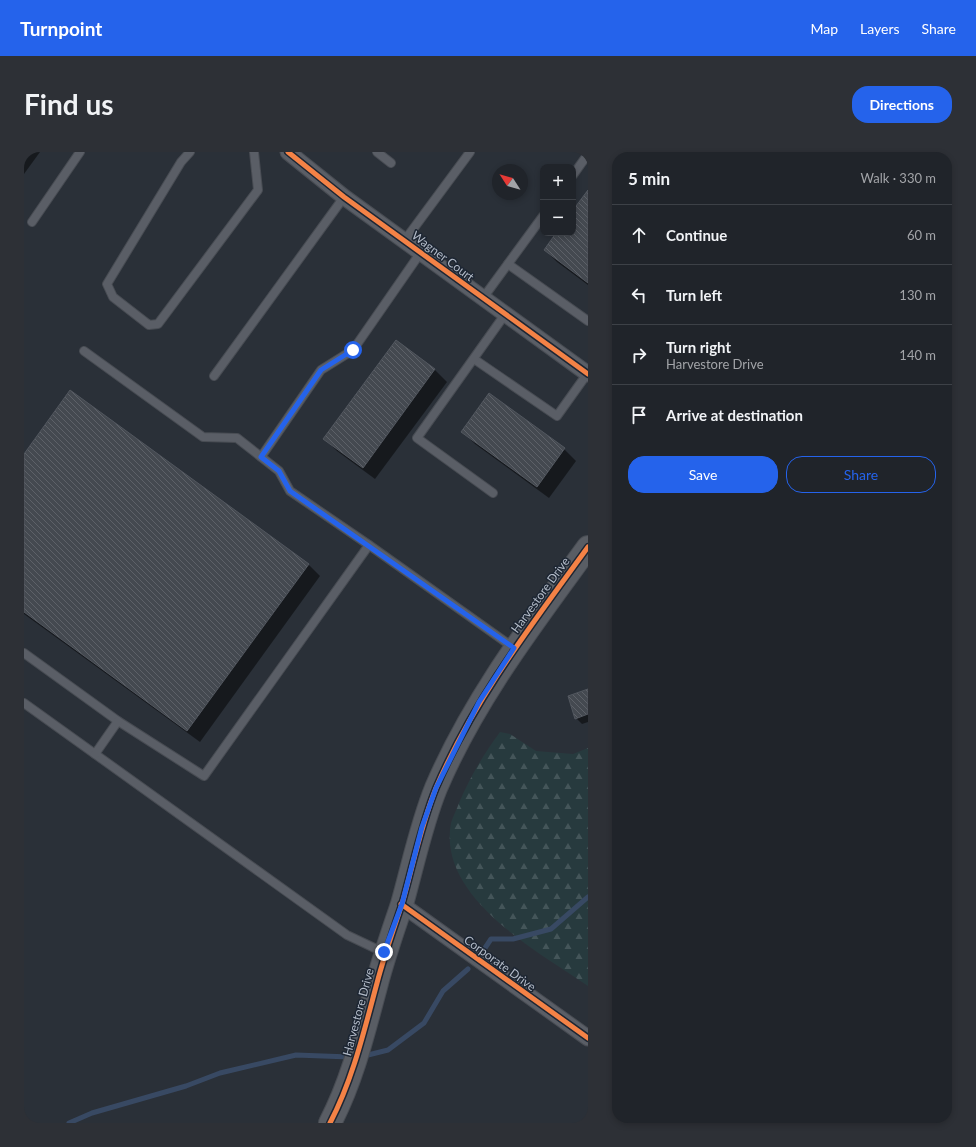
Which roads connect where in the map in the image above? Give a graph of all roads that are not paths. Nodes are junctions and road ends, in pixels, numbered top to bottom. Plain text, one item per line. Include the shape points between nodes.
1 (80, 152) edge
2 (190, 152) edge
3 (254, 152) edge
4 (288, 152) edge
5 (377, 152) edge
6 (470, 152) edge
7 (588, 154) edge
8 (391, 163) dead end
9 (576, 171) edge
10 (344, 197) junction
11 (540, 220) edge
12 (32, 222) dead end
13 (405, 240) junction
14 (421, 252) junction
15 (508, 264) junction
16 (483, 298) junction
17 (506, 313) junction
18 (588, 321) edge
19 (84, 351) dead end
20 (474, 359) junction
21 (588, 374) edge
22 (214, 376) dead end
23 (261, 457) junction
24 (493, 493) dead end
25 (369, 545) junction
26 (588, 547) edge
27 (514, 648) junction
28 (24, 653) edge
29 (24, 703) edge
30 (118, 721) junction
31 (94, 754) junction
32 (402, 904) junction
33 (384, 952) junction
34 (588, 1038) edge
35 (330, 1123) edge

1 - 12 lane
2 - 3 lane via 181,162 107,284 114,297 149,325 158,324 258,190
4 - 10 street, Wagner Court
5 - 8 lane
6 - 13 lane
7 - 9 lane
10 - 13 street, Wagner Court
10 - 22 lane
11 - 15 lane
13 - 14 street, Wagner Court
14 - 16 street, Wagner Court
14 - 23 lane via 353,350 321,370
15 - 16 lane
15 - 18 lane
16 - 17 street, Wagner Court
17 - 20 lane
17 - 21 street, Wagner Court
19 - 23 lane via 203,438 237,438
20 - 21 lane via 557,416
20 - 24 lane via 417,438
23 - 25 lane via 279,471 290,491
25 - 27 lane
25 - 30 lane via 204,776
26 - 27 street, Harvestore Drive
27 - 32 street, Harvestore Drive via 479,702 436,788 422,827
28 - 30 lane
29 - 31 lane
30 - 31 lane
31 - 33 lane via 347,935
32 - 33 street, Harvestore Drive
32 - 34 street, Corporate Drive
33 - 35 street, Harvestore Drive via 358,1057

